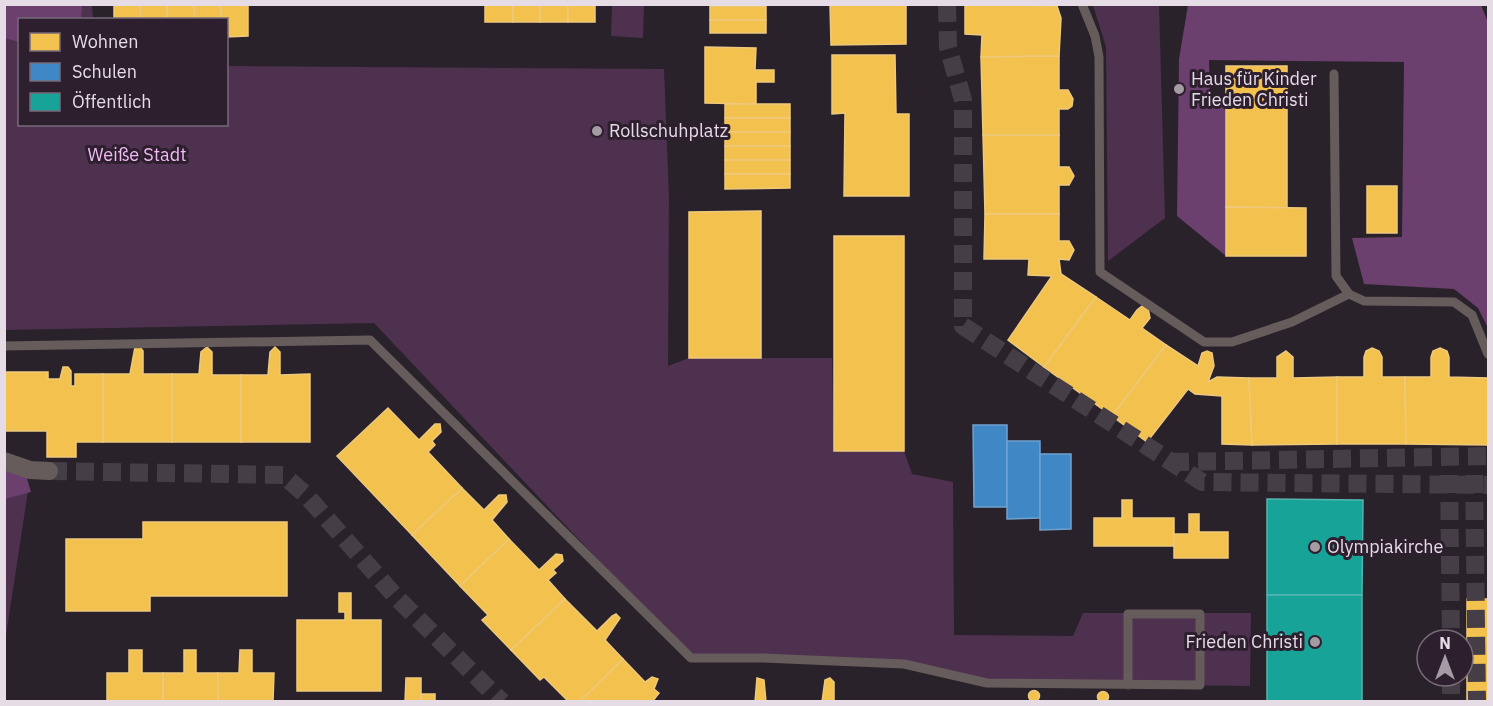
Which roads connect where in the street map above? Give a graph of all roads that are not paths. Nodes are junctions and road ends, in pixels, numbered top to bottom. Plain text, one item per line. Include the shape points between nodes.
1 (1082, 4) edge
2 (1334, 74) dead end
3 (1349, 294) junction
4 (4, 346) edge
5 (1488, 354) edge
6 (4, 461) edge
7 (49, 471) tunnel mouth
8 (1128, 685) junction

1 - 3 lane via 1099,57 1100,272 1204,342 1232,342 1272,329
2 - 3 lane via 1334,250 1336,276
3 - 5 lane via 1364,301 1454,302 1472,315
4 - 8 lane via 370,340 691,658 904,664 987,683
6 - 7 street via 30,470
8 - 8 lane via 1200,685 1200,614 1128,614

